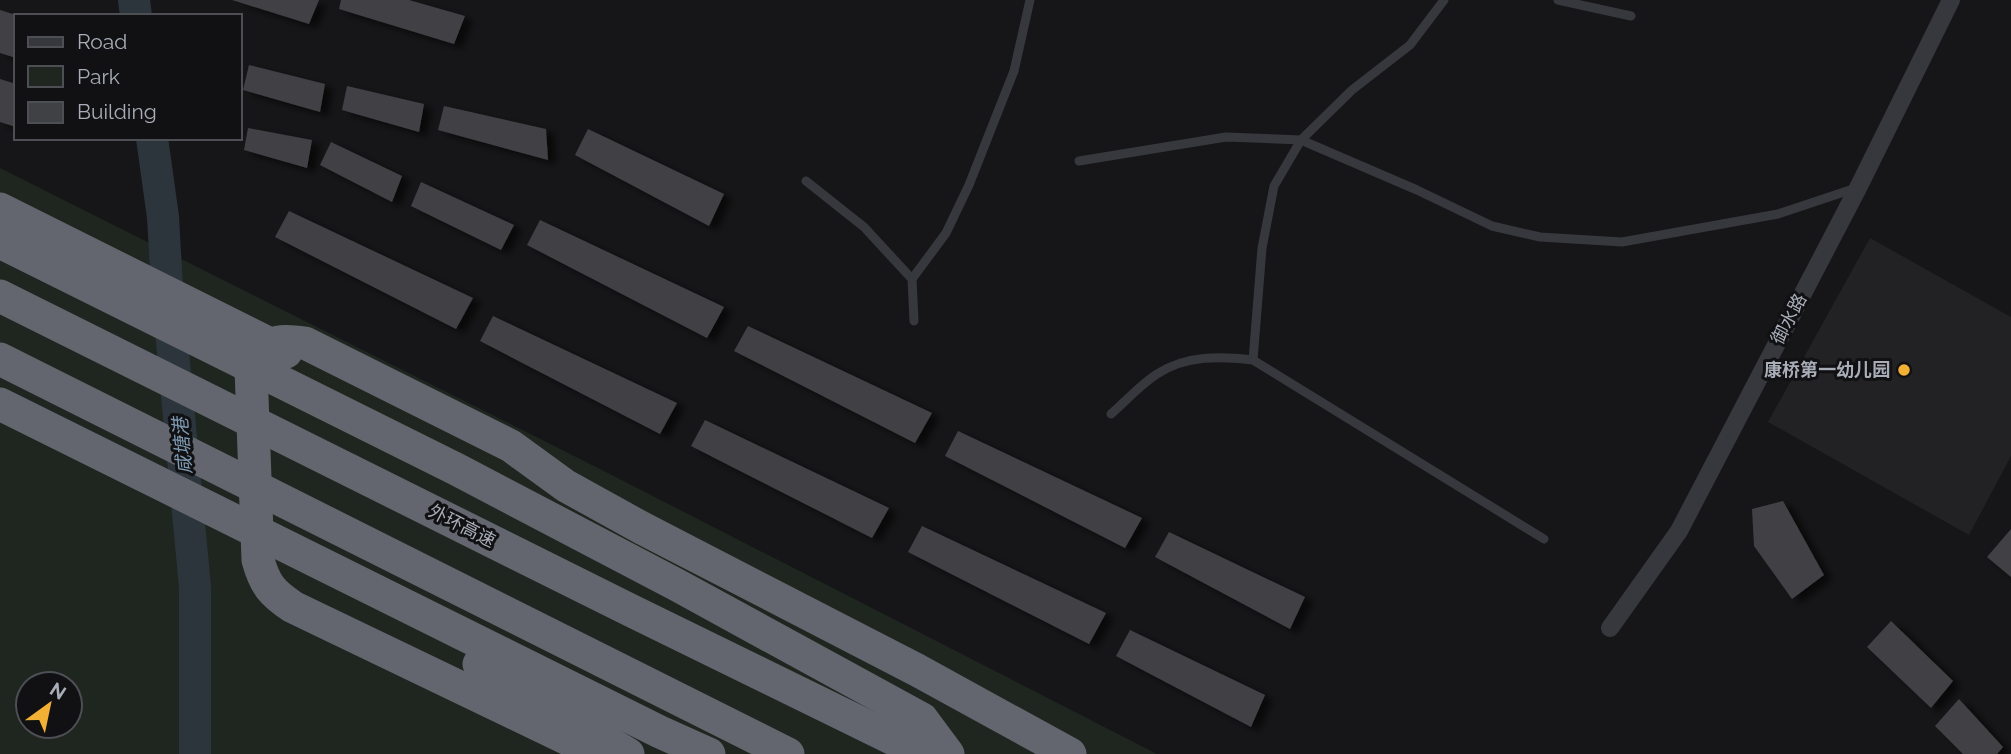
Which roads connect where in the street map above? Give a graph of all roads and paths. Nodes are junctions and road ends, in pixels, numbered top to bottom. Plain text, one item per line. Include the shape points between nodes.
1 (1030, 0) edge
2 (1444, 0) edge
3 (1558, 0) edge
4 (1951, 0) edge
5 (1631, 16) dead end
6 (1301, 140) junction
7 (1079, 161) dead end
8 (806, 181) dead end
9 (1858, 188) junction
10 (0, 209) edge
11 (0, 242) edge
12 (912, 279) junction
13 (0, 296) edge
14 (915, 321) dead end
15 (0, 359) edge
16 (1253, 360) junction
17 (0, 404) edge
18 (1111, 414) dead end
19 (516, 467) junction
20 (566, 486) junction
21 (1544, 539) dead end
22 (621, 555) junction
23 (403, 604) junction
24 (1610, 628) dead end
25 (599, 754) edge
26 (628, 754) edge
27 (709, 754) edge
28 (788, 754) edge
29 (925, 754) edge
30 (948, 754) edge
31 (1070, 754) edge

1 - 12 lane via 1014,71 969,186 946,233
2 - 6 lane via 1410,45 1352,90
3 - 5 lane
4 - 9 street, 御水路
6 - 7 lane via 1226,138
6 - 9 lane via 1492,226 1540,237 1622,242 1778,214
6 - 16 lane via 1274,186 1262,248
8 - 12 lane via 864,227
9 - 24 street, 御水路 via 1679,531
10 - 19 highway
11 - 22 highway
12 - 14 lane
13 - 29 highway, 外环高速
15 - 28 highway
16 - 18 lane via 1222,356 1184,361 1157,374
16 - 21 lane
17 - 23 highway
19 - 20 highway
19 - 22 highway
20 - 25 highway via 511,446 305,343 282,340 260,351 251,369 258,561 275,595
20 - 31 highway
22 - 30 highway via 922,719
23 - 26 highway via 445,643
23 - 27 highway

